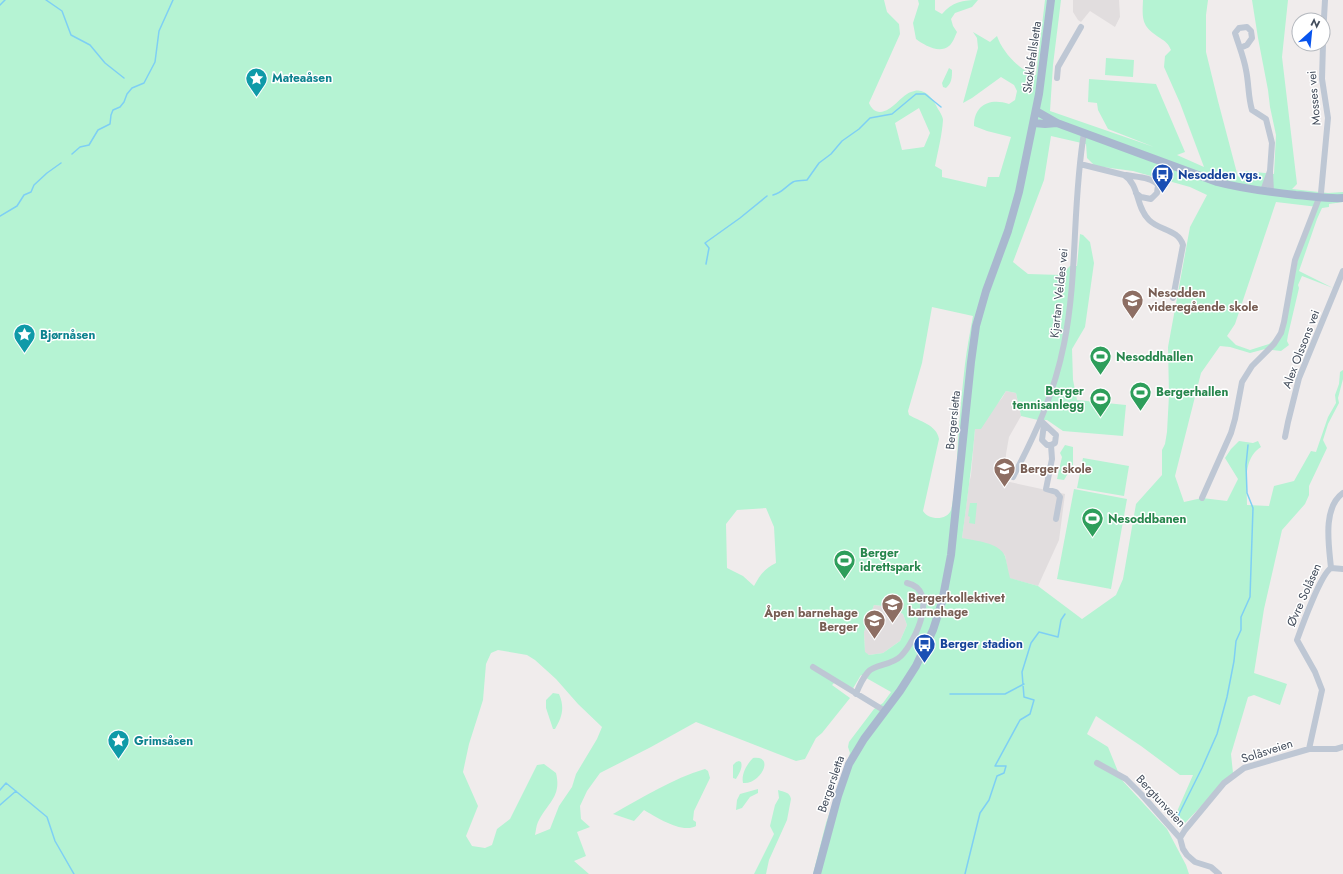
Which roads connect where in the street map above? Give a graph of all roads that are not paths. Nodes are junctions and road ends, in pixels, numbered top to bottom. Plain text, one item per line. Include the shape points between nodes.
1 (1051, 0) edge
2 (1325, 0) edge
3 (1324, 12) edge
4 (1081, 27) dead end
5 (1240, 48) dead end
6 (1322, 52) edge
7 (1057, 78) dead end
8 (1035, 117) junction
9 (1057, 123) junction
10 (1084, 133) junction
11 (1080, 164) junction
12 (1270, 171) junction
13 (1124, 175) junction
14 (1263, 191) junction
15 (1271, 192) junction
16 (1136, 193) junction
17 (1319, 197) junction
18 (1343, 198) edge
19 (1343, 271) edge
20 (1173, 298) dead end
21 (1043, 422) junction
22 (1285, 437) dead end
23 (1051, 445) junction
24 (1013, 477) dead end
25 (1343, 493) edge
26 (1202, 498) dead end
27 (1056, 519) dead end
28 (1331, 568) junction
29 (1343, 569) edge
30 (907, 583) dead end
31 (813, 667) dead end
32 (856, 694) junction
33 (885, 711) junction
34 (1343, 747) edge
35 (1309, 749) junction
36 (1097, 763) dead end
37 (1180, 838) junction
38 (817, 874) edge
39 (1220, 874) edge

1 - 8 main road, Skoklefallsletta
2 - 3 street
4 - 7 street via 1058,67
5 - 12 street via 1246,68 1248,100 1252,110 1266,119 1272,143
6 - 17 street, Mosses vei via 1322,79 1328,118
8 - 9 main road
8 - 9 main road via 1045,124
8 - 33 main road, Bergersletta via 1012,219 976,326 952,544 942,602 920,658
9 - 10 main road
10 - 11 street, Kjartan Veldes vei
10 - 14 main road via 1217,182
11 - 13 street
11 - 21 street, Kjartan Veldes vei via 1076,196 1075,253 1065,338
12 - 14 street
12 - 15 street
13 - 16 street via 1130,178
13 - 16 street via 1150,179 1158,185 1157,194 1151,198 1141,197
14 - 15 main road
15 - 17 main road
16 - 20 street via 1140,208 1148,219 1179,236 1182,242
17 - 18 main road
17 - 26 street, Mosses vei via 1295,260 1281,332 1242,382 1233,428
19 - 22 street, Alex Olssons vei via 1300,378
21 - 23 street, Kjartan Veldes vei via 1042,440
21 - 23 street via 1056,437 1055,443
21 - 24 street, Kjartan Veldes vei
23 - 27 street via 1052,459 1046,489 1056,492 1060,497
25 - 28 street, Øvre Solåsen via 1334,505 1328,524
28 - 29 street
28 - 35 street, Øvre Solåsen via 1327,570 1315,595 1297,640 1322,690
30 - 32 street via 918,590 924,608 914,638 896,660 870,670
31 - 32 street
32 - 33 street
33 - 38 main road, Bergersletta via 848,764
34 - 35 street, Solåsveien
35 - 37 street, Solåsveien via 1244,768 1224,783
36 - 37 street, Bergtunveien via 1134,786
37 - 39 street, Bergtunveien via 1186,856

